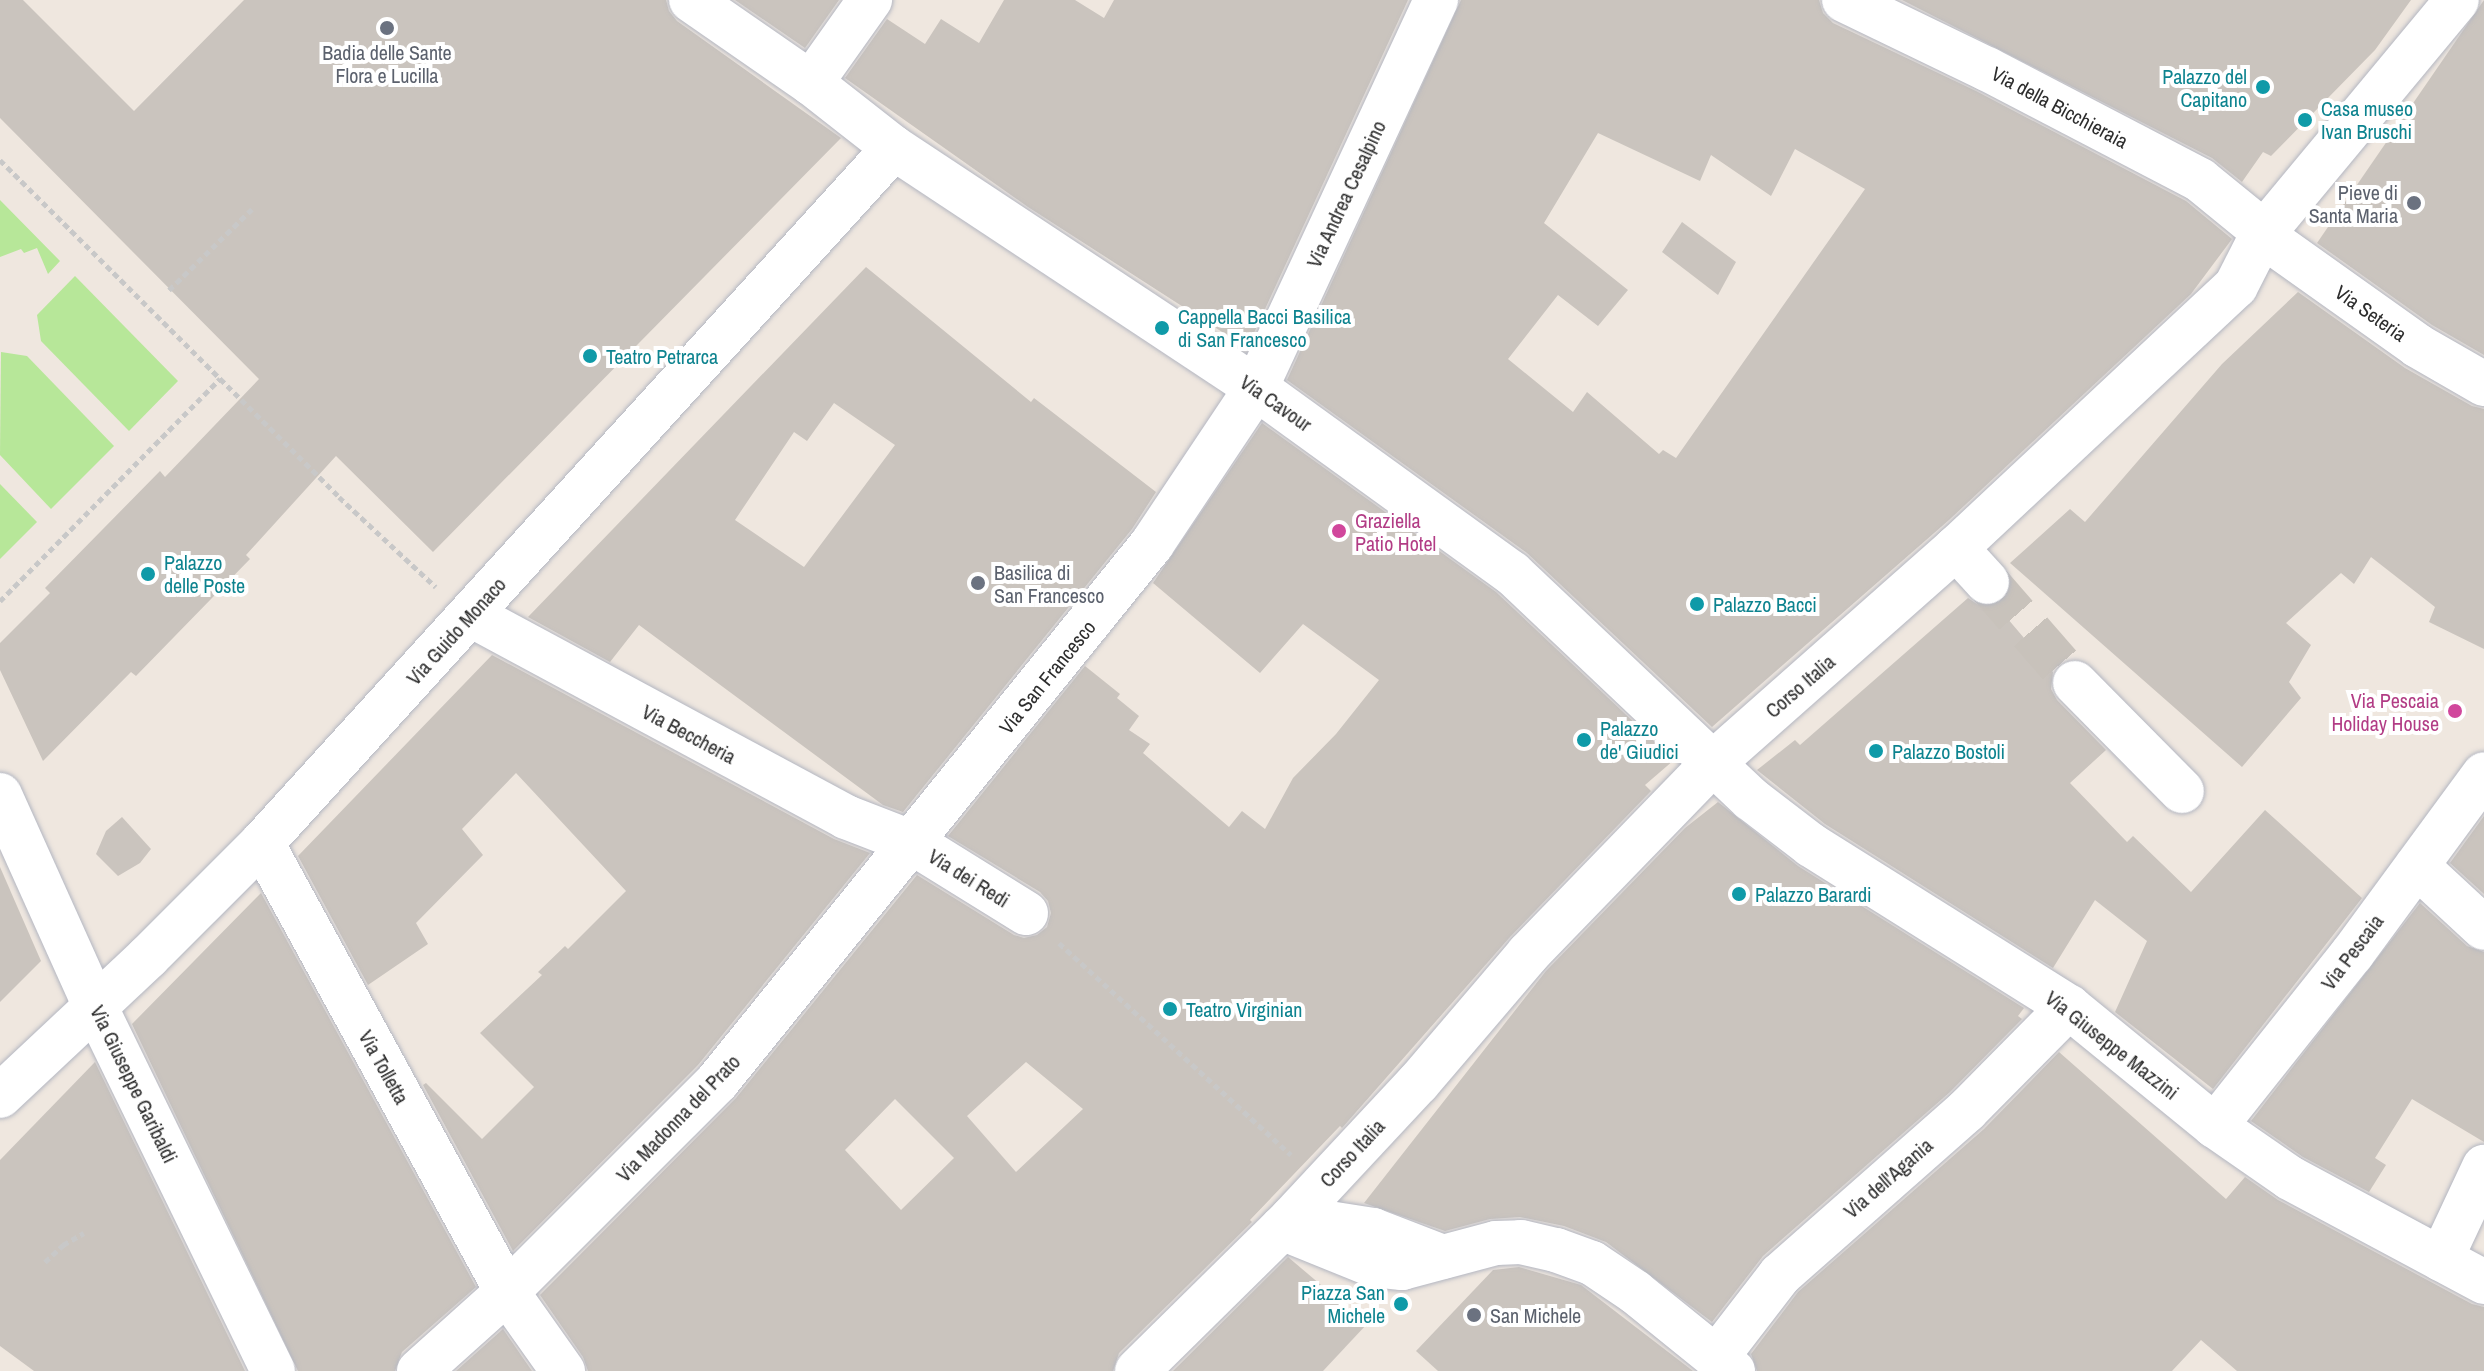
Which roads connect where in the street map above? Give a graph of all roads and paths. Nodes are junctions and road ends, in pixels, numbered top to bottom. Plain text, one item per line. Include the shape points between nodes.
1 (691, 0) edge
2 (870, 0) edge
3 (1436, 0) edge
4 (1844, 0) edge
5 (2457, 0) edge
6 (811, 83) junction
7 (894, 148) junction
8 (0, 160) edge
9 (252, 209) dead end
10 (2262, 235) junction
11 (169, 290) dead end
12 (220, 379) junction
13 (2484, 384) edge
14 (1256, 388) junction
15 (1956, 548) junction
16 (426, 580) dead end
17 (1987, 582) tunnel mouth
18 (0, 601) edge
19 (471, 615) junction
20 (2075, 683) tunnel mouth
21 (1713, 763) junction
22 (2484, 774) edge
23 (2182, 791) dead end
24 (0, 795) edge
25 (262, 843) junction
26 (913, 843) junction
27 (2417, 866) junction
28 (1026, 913) joint
29 (2484, 928) edge
30 (95, 1006) junction
31 (2069, 1007) junction
32 (0, 1096) edge
33 (2215, 1126) junction
34 (1292, 1156) dead end
35 (2484, 1167) edge
36 (1287, 1223) junction
37 (84, 1233) dead end
38 (2441, 1259) junction
39 (45, 1262) dead end
40 (2484, 1282) edge
41 (507, 1292) junction
42 (1725, 1365) edge
43 (273, 1371) edge
44 (419, 1371) edge
45 (563, 1371) edge
46 (1137, 1371) edge

1 - 6 street, Via Cavour
2 - 6 street
3 - 14 street, Via Andrea Cesalpino
4 - 10 street, Via della Bicchieraia via 2200,180
5 - 10 street, Corso Italia
6 - 7 street, Via Cavour
7 - 14 street, Via Cavour
7 - 19 street, Via Guido Monaco
8 - 12 path
9 - 11 path
10 - 13 street, Via Seteria via 2418,346
10 - 15 street, Corso Italia via 2236,286
12 - 16 path
12 - 18 path
14 - 21 street, Via Cavour via 1512,573
14 - 26 street, Via San Francesco via 1152,544
15 - 17 street
15 - 21 street, Corso Italia
19 - 25 street, Via Guido Monaco
19 - 26 street, Via Beccheria via 846,817
20 - 23 street
21 - 31 street, Via Giuseppe Mazzini via 1811,845
21 - 36 street, Corso Italia via 1528,954 1418,1083
22 - 27 street, Via Pescaia
24 - 30 street, Via Giuseppe Garibaldi
25 - 30 street, Via Guido Monaco
25 - 41 street, Via Tolletta
26 - 28 street, Via dei Redi
26 - 41 street, Via Madonna del Prato via 717,1082
27 - 29 street
27 - 33 street, Via Pescaia
28 - 34 path
30 - 32 street, Via Guido Monaco
30 - 43 street, Via Giuseppe Garibaldi
31 - 33 street, Via Giuseppe Mazzini
31 - 42 street, Via dell'Agania via 1967,1110 1780,1275
33 - 38 street, Via Giuseppe Mazzini via 2290,1178
35 - 38 street
36 - 42 street via 1373,1265 1402,1268 1496,1243 1521,1242 1580,1258 1635,1292
36 - 46 street, Corso Italia
37 - 39 path
38 - 40 street, Via Giuseppe Mazzini
41 - 44 street, Via Madonna del Prato
41 - 45 street, Via Tolletta

